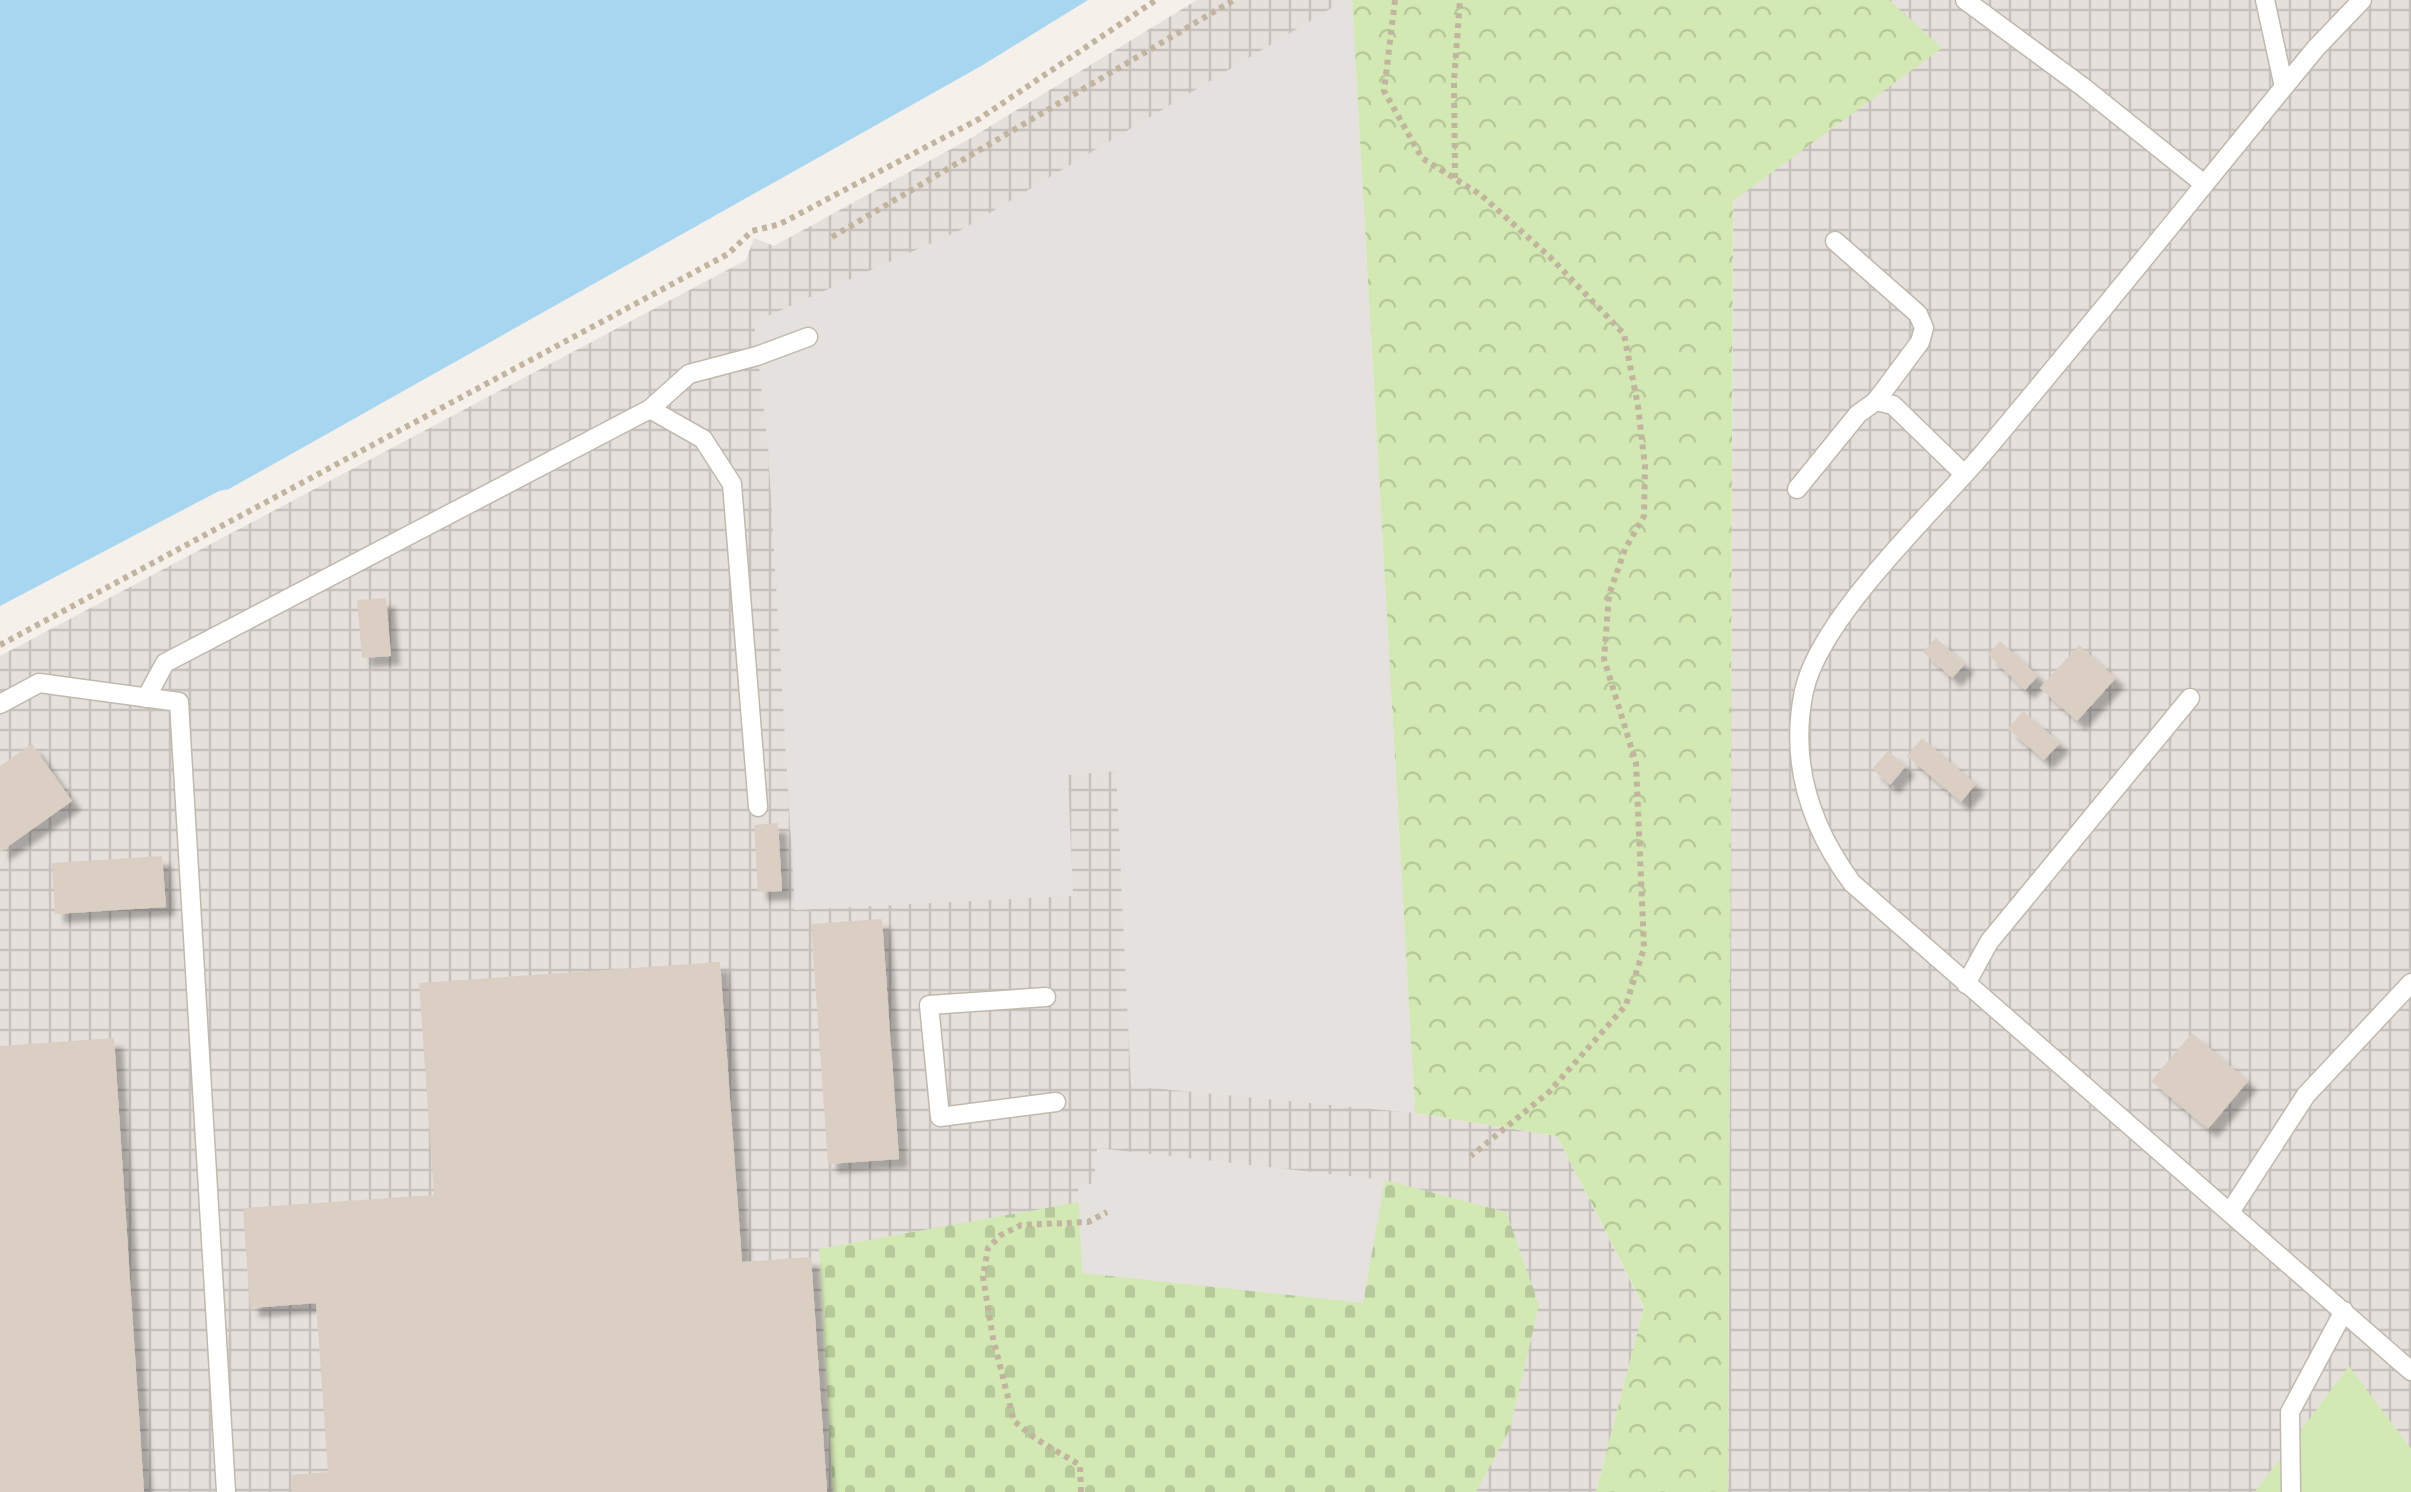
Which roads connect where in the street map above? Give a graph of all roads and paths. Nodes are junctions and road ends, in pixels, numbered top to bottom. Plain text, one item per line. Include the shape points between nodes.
1 (1156, 0) edge
2 (1234, 0) edge
3 (1395, 0) edge
4 (1460, 0) edge
5 (1965, 0) edge
6 (2265, 0) edge
7 (2362, 0) edge
8 (2284, 87) junction
9 (1455, 180) junction
10 (2204, 184) junction
11 (832, 237) dead end
12 (1835, 241) dead end
13 (808, 337) dead end
14 (1876, 401) junction
15 (650, 409) junction
16 (1964, 474) junction
17 (1797, 489) dead end
18 (0, 644) edge
19 (146, 698) junction
20 (2190, 698) dead end
21 (0, 704) edge
22 (758, 807) dead end
23 (2411, 983) edge
24 (1966, 984) junction
25 (1046, 997) dead end
26 (1056, 1102) dead end
27 (1471, 1156) dead end
28 (1107, 1212) dead end
29 (2230, 1212) junction
30 (2344, 1312) junction
31 (2411, 1371) edge
32 (226, 1492) edge
33 (1080, 1492) edge
34 (2290, 1492) edge

1 - 18 path via 979,119 780,224 752,230 728,254
2 - 11 path
3 - 9 path via 1384,91 1422,158
4 - 9 path
5 - 10 lane
6 - 8 lane
7 - 8 lane
8 - 10 lane
9 - 27 path via 1550,257 1624,334 1645,466 1644,516 1609,595 1604,659 1636,764 1644,948 1626,1006 1549,1092
10 - 16 lane
12 - 14 lane via 1918,314 1924,328
13 - 15 lane via 690,374
14 - 16 lane via 1893,405
14 - 17 lane
15 - 19 lane via 164,662
15 - 22 lane via 704,439 732,484
16 - 24 lane via 1875,574 1816,658 1805,690 1800,762 1810,808 1844,872
19 - 21 lane via 38,683
19 - 32 lane via 179,702
20 - 24 lane via 1990,942
23 - 29 lane via 2306,1096
24 - 29 lane
25 - 26 lane via 929,1005 940,1116
28 - 33 path via 1088,1222 1011,1230 988,1248 983,1277 1014,1421 1080,1466
29 - 30 lane
30 - 31 lane
30 - 34 lane via 2290,1412

